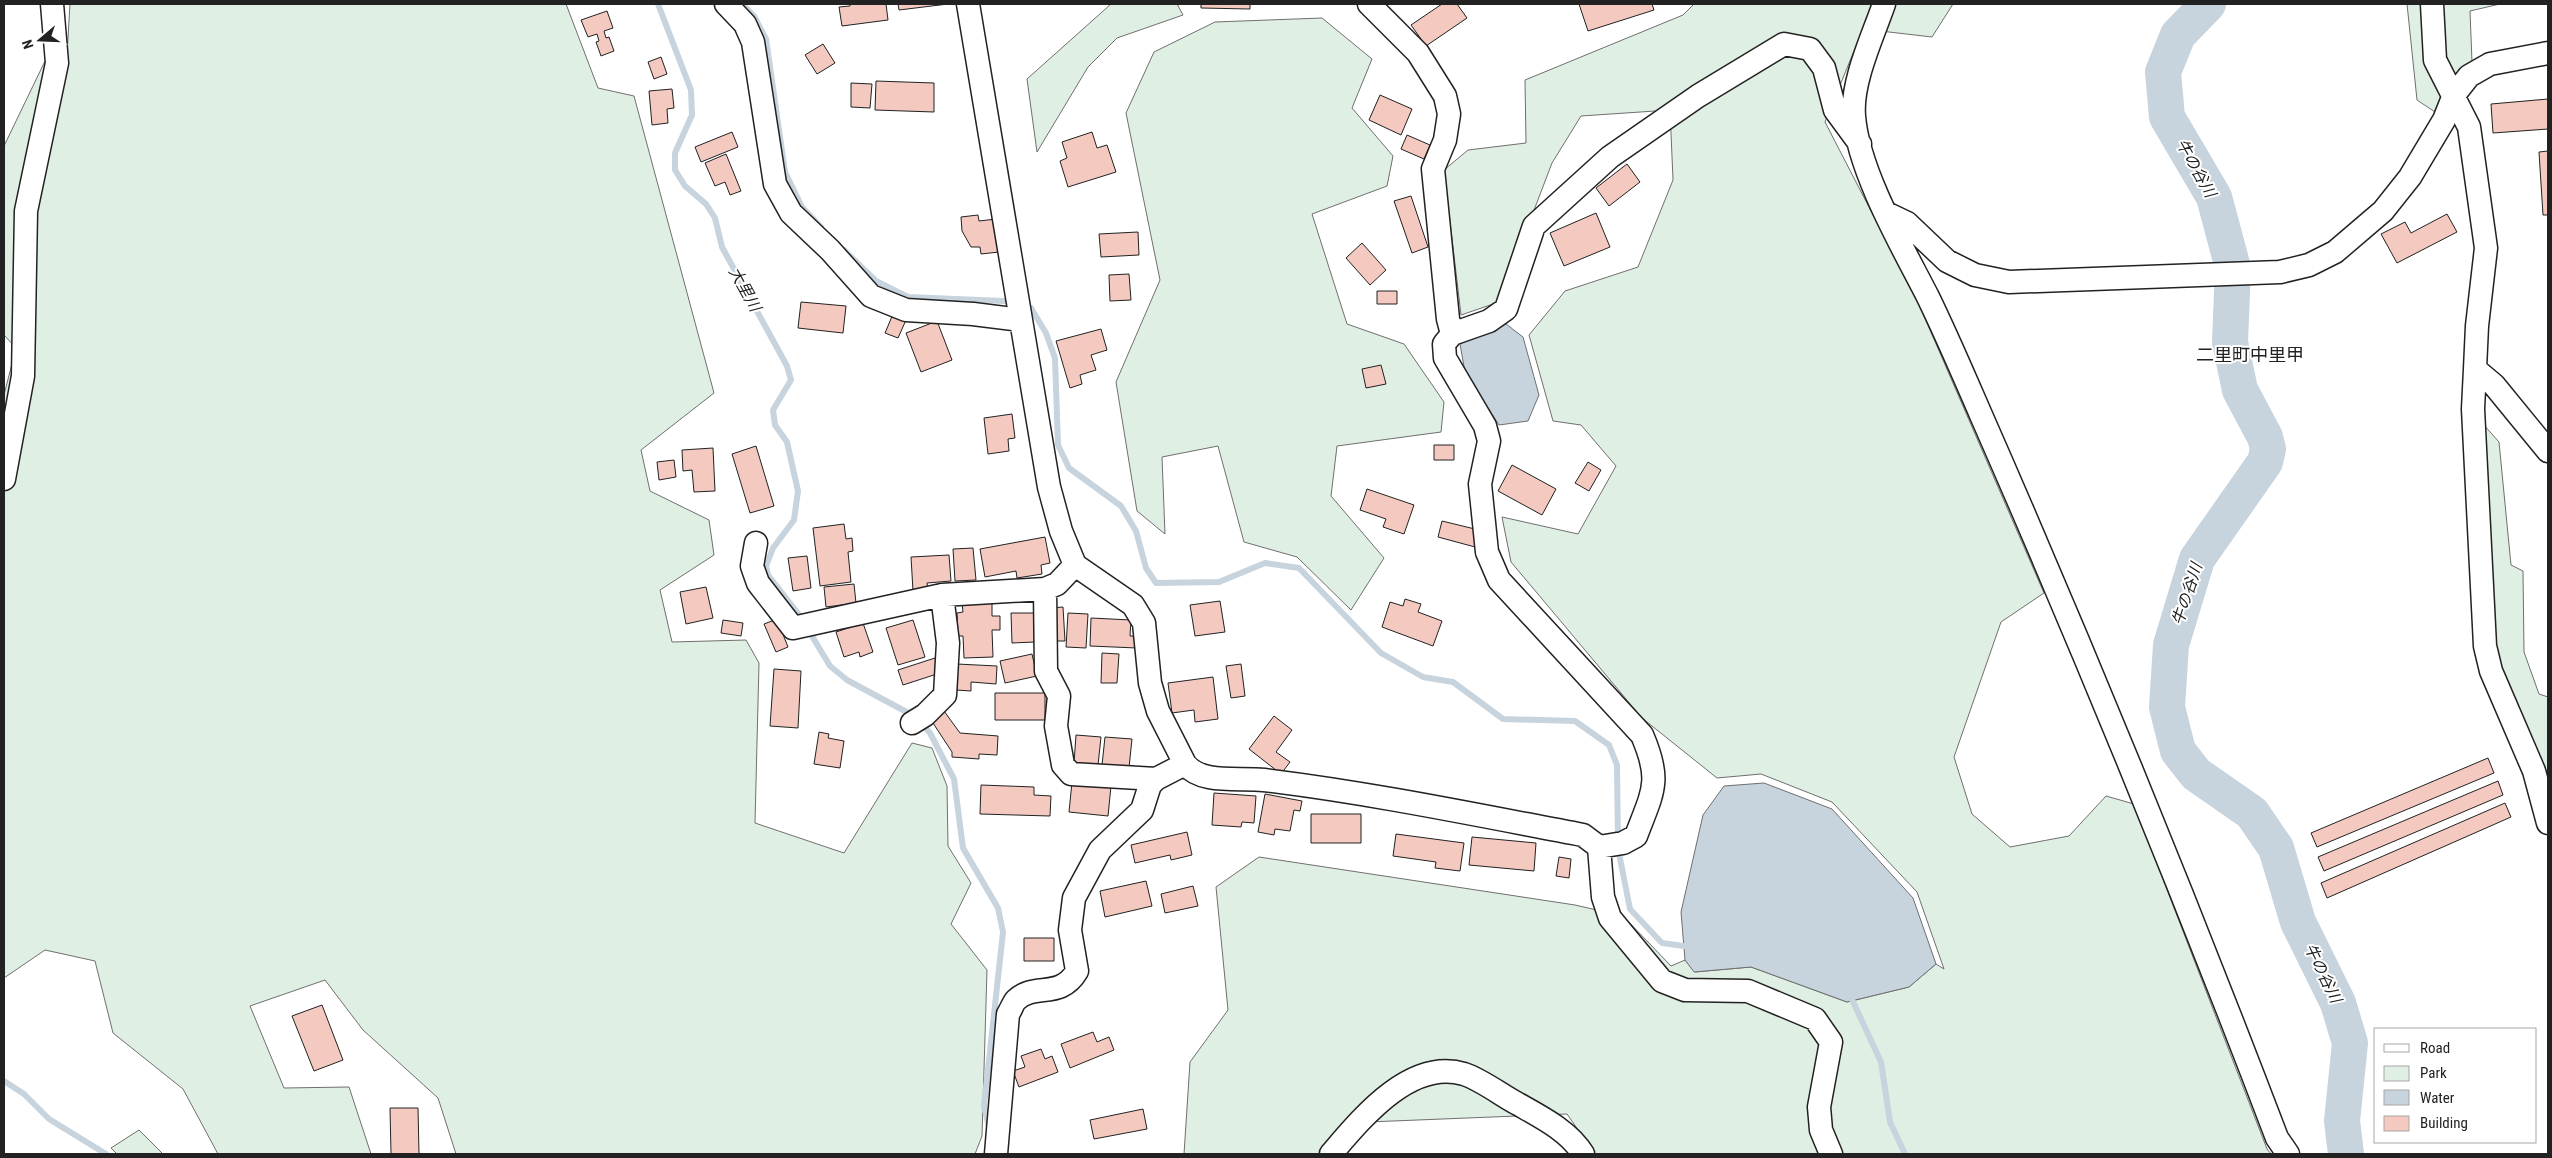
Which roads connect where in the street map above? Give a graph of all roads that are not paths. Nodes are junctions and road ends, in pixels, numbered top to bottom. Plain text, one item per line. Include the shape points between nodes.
1 (52, 4) edge
2 (726, 4) edge
3 (968, 4) edge
4 (1369, 4) edge
5 (1884, 4) edge
6 (2432, 4) edge
7 (2548, 53) edge
8 (2454, 95) junction
9 (1860, 144) junction
10 (1886, 213) junction
11 (1021, 320) junction
12 (1452, 334) junction
13 (2475, 368) junction
14 (2548, 451) edge
15 (4, 479) edge
16 (756, 543) dead end
17 (1075, 565) junction
18 (1045, 589) junction
19 (942, 595) junction
20 (918, 719) dead end
21 (1185, 764) junction
22 (1156, 779) junction
23 (2548, 824) edge
24 (1610, 845) junction
25 (996, 1154) edge
26 (1331, 1154) edge
27 (1583, 1154) edge
28 (1831, 1154) edge
29 (2288, 1154) edge

1 - 15 street via 57,63 26,211 23,376
2 - 11 street via 745,24 753,42 776,184 791,213 871,296 906,310
3 - 11 street
4 - 12 street via 1418,53 1446,96 1449,114 1445,140 1433,169
5 - 9 street via 1859,78 1854,114
6 - 8 street via 2436,60
7 - 8 street via 2490,64 2469,76
8 - 10 street via 2444,120 2384,211 2335,252 2309,265 2280,272 2010,282 1975,276 1947,260 1907,224
8 - 13 street via 2469,127 2486,248
9 - 10 street
9 - 12 street via 1835,110 1824,68 1810,49 1784,44 1698,96 1610,157 1534,226 1506,309 1489,321
10 - 29 street via 1940,322 2053,578 2168,856 2277,1138
11 - 17 street via 1049,487 1061,531
12 - 24 street via 1444,344 1444,358 1485,426 1489,441 1480,484 1487,552 1499,580 1642,734 1652,758 1655,786 1636,836
13 - 14 street via 2494,384
13 - 23 street via 2473,409 2485,646 2491,671 2534,771
16 - 19 street via 752,566 758,583 802,626
17 - 18 street via 1057,584
17 - 21 street via 1133,605 1144,623 1150,683 1158,711
18 - 19 street
18 - 22 street via 1046,672 1059,696 1056,726 1063,764 1071,774
19 - 20 street via 948,643 944,695
21 - 22 street
21 - 24 street via 1190,771 1205,777 1253,779 1349,791 1583,835
22 - 25 street via 1150,785 1142,810 1100,850 1074,898 1070,930 1077,971 1070,983 1033,992 1016,1000 1008,1014
24 - 28 street via 1603,897 1610,918 1662,981 1685,990 1748,991 1815,1019 1831,1042 1820,1106 1821,1130
26 - 27 street via 1369,1110 1411,1080 1436,1072 1464,1074 1544,1118 1577,1143

